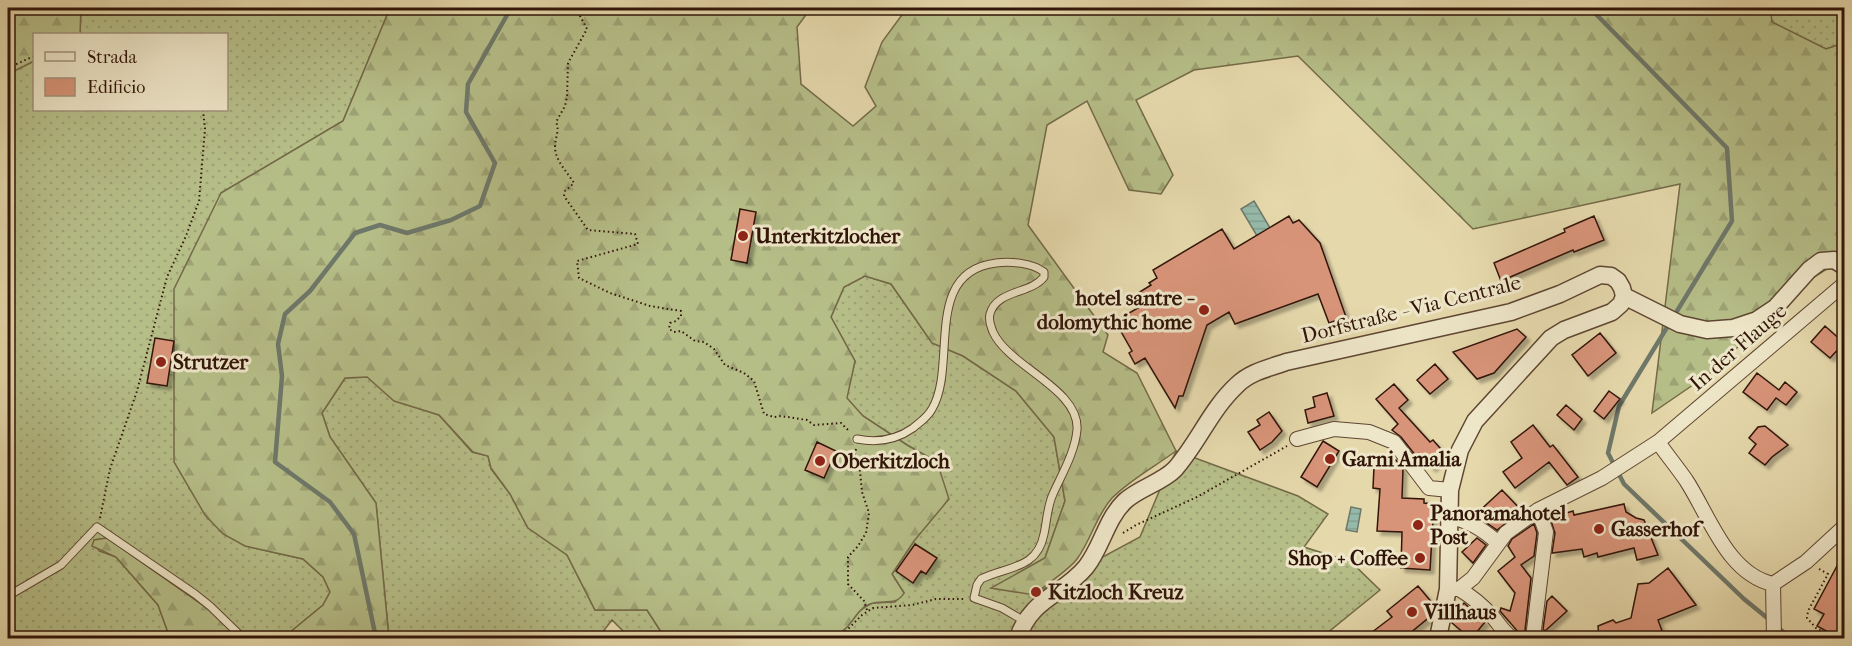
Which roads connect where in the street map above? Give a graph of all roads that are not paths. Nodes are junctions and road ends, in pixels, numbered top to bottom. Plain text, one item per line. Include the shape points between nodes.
1 (1845, 266) edge
2 (1845, 284) edge
3 (1627, 297) junction
4 (1845, 408) edge
5 (1845, 413) edge
6 (857, 438) road end
7 (1297, 439) road end
8 (1658, 442) junction
9 (1450, 490) junction
10 (1538, 510) junction
11 (1449, 517) junction
12 (1845, 526) edge
13 (1498, 543) junction
14 (1773, 584) junction
15 (1453, 589) junction
16 (8, 596) edge
17 (1026, 622) junction
18 (1775, 635) edge
19 (243, 639) edge
20 (1018, 639) edge
21 (1438, 639) edge
22 (1512, 639) edge
23 (1533, 639) edge

1 - 3 street via 1834,260 1821,261 1775,308 1757,320 1733,328 1707,330 1680,324
2 - 8 street, In der Flauge
3 - 9 street via 1612,312 1551,338 1510,381 1467,435
3 - 17 street, Dorfstraße - Via Centrale via 1618,281 1600,275 1511,312 1256,372 1238,383 1220,403 1172,472 1126,500 1085,568 1039,605
4 - 5 lane
6 - 17 lane via 871,442 900,437 927,417 940,383 948,311 960,280 969,272 998,262 1029,265 1044,272 1041,282 1004,297 990,314 990,324 1009,354 1067,401 1078,427 1075,443 1049,503 1041,547 1027,562 981,579 974,598
7 - 9 street via 1334,429 1369,432 1394,442 1429,488
8 - 10 street via 1602,478
8 - 14 street via 1686,480 1730,555 1749,573
9 - 11 street
10 - 13 street
10 - 23 street via 1546,532
11 - 13 street via 1482,528
11 - 15 street
12 - 14 street via 1806,562
13 - 15 street via 1473,578
14 - 18 street
15 - 21 street
15 - 22 street via 1469,595
16 - 19 lane via 61,565 97,527 195,594
17 - 20 street, Dorfstraße - Via Centrale

